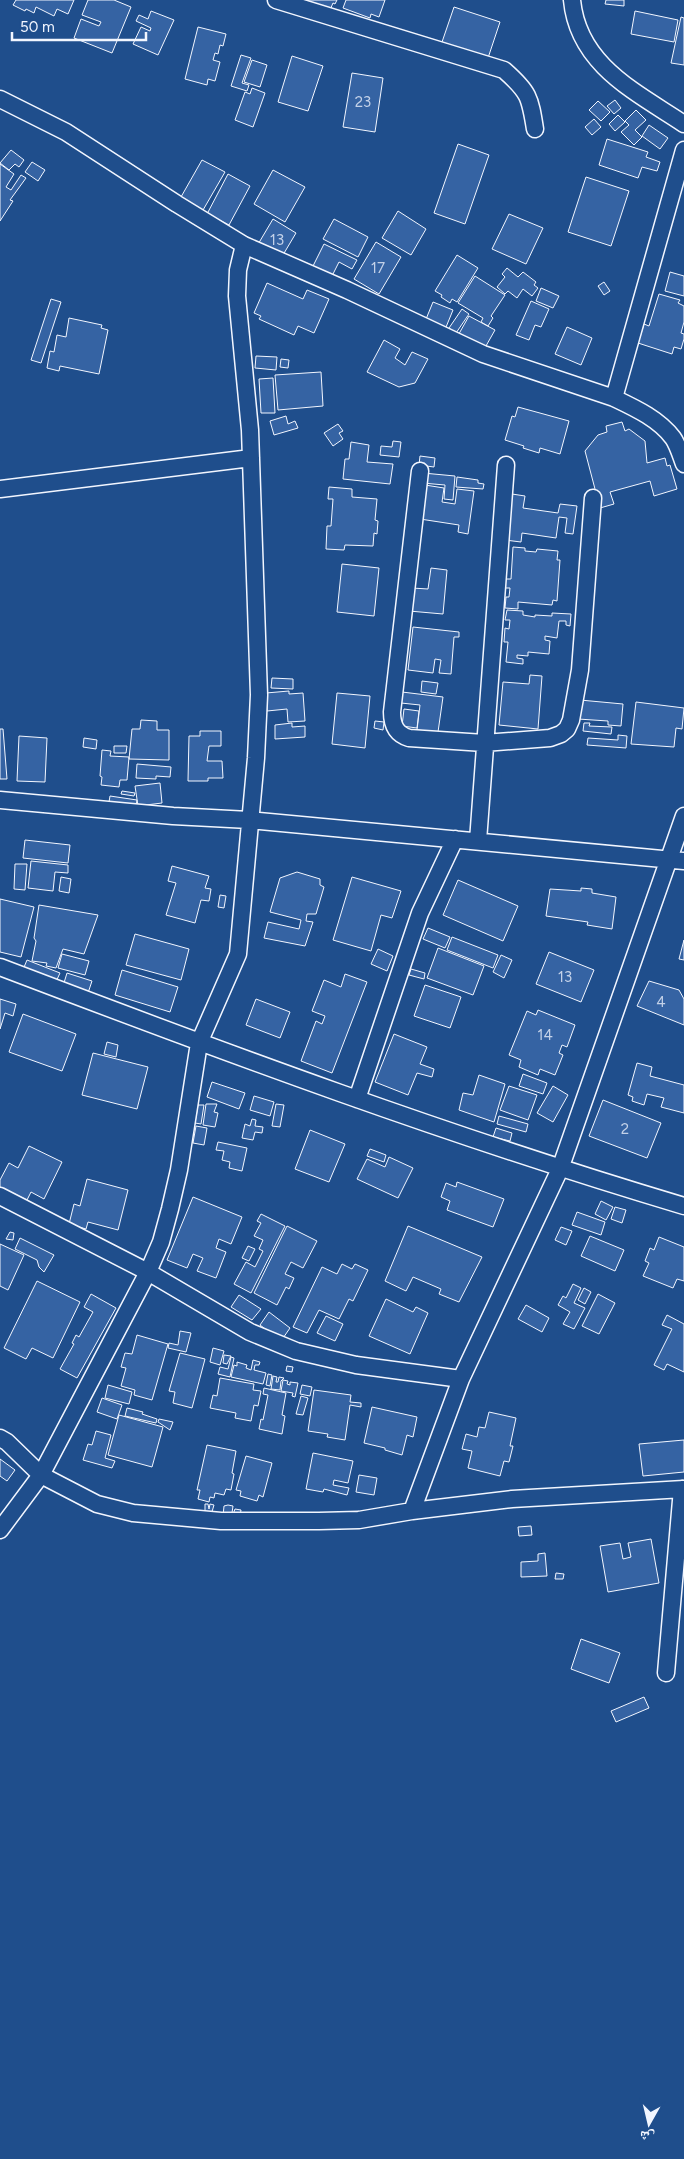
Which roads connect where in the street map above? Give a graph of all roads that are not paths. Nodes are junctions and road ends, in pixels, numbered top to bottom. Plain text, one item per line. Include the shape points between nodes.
1 (276, 0) edge
2 (572, 0) edge
3 (0, 99) edge
4 (684, 124) edge
5 (536, 129) dead end
6 (684, 150) edge
7 (244, 245) junction
8 (614, 398) junction
9 (251, 458) junction
10 (684, 464) edge
11 (506, 465) dead end
12 (420, 471) dead end
13 (0, 489) edge
14 (592, 498) dead end
15 (484, 743) junction
16 (0, 800) edge
17 (684, 816) edge
18 (249, 820) junction
19 (454, 838) junction
20 (478, 841) junction
21 (677, 860) edge
22 (0, 967) edge
23 (199, 1043) junction
24 (357, 1099) junction
25 (560, 1169) junction
26 (0, 1196) edge
27 (684, 1206) edge
28 (148, 1272) junction
29 (461, 1379) junction
30 (0, 1438) edge
31 (41, 1475) junction
32 (683, 1489) edge
33 (412, 1511) junction
34 (0, 1530) edge
35 (666, 1672) dead end

1 - 5 street via 504,70 522,86 530,99
2 - 4 street via 580,31 594,57 623,85
3 - 7 street via 66,132
6 - 8 street
7 - 8 street via 482,354
7 - 9 street via 238,270 237,296
8 - 10 street via 664,429 674,439
9 - 13 street
9 - 18 street via 260,695
11 - 15 street
12 - 15 street via 392,722 401,736 409,738
14 - 15 street via 580,670 571,720 567,729 550,738
15 - 20 street
16 - 18 street
17 - 21 street
18 - 19 street
18 - 23 street via 238,954
19 - 20 street
19 - 24 street via 420,913
20 - 21 street
21 - 25 street
22 - 23 street
23 - 24 street
23 - 28 street via 179,1170 161,1242
24 - 25 street
25 - 27 street
25 - 29 street
26 - 28 street
28 - 29 street via 250,1332 296,1351 356,1365
28 - 31 street
29 - 33 street
30 - 31 street
31 - 33 street via 97,1504 150,1515 221,1521 359,1520
31 - 34 street
32 - 33 street via 512,1499
32 - 35 street

